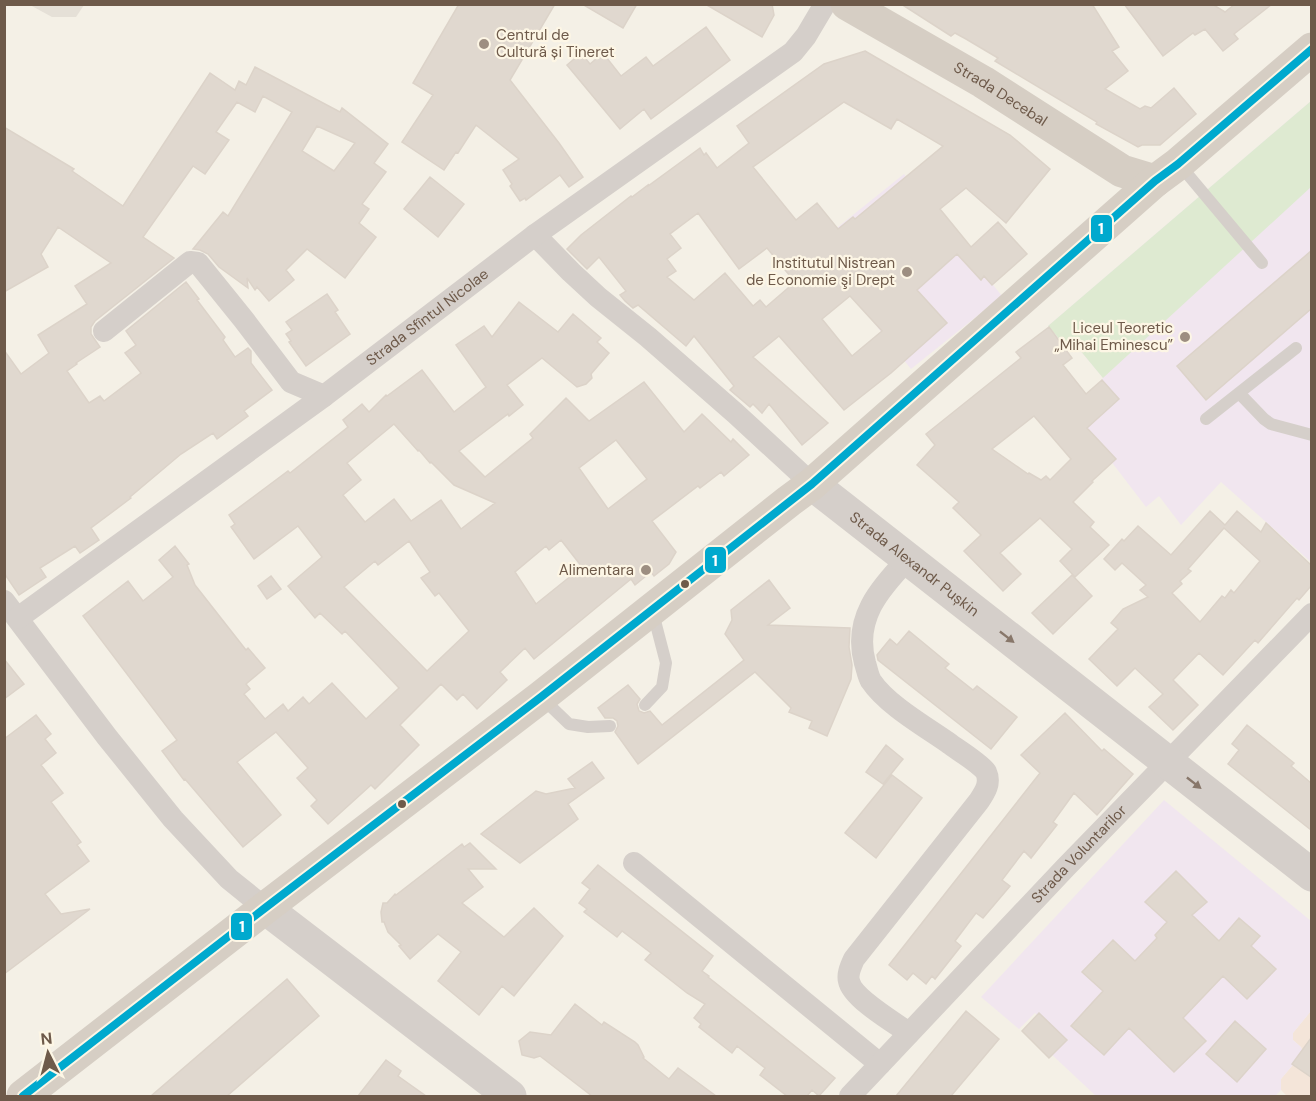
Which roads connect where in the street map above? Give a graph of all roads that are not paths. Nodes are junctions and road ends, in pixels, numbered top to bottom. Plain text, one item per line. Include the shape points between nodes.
1 (825, 4) edge
2 (847, 4) edge
3 (1311, 49) edge
4 (1167, 172) junction
5 (535, 235) junction
6 (1262, 262) dead end
7 (104, 332) dead end
8 (1296, 348) dead end
9 (1239, 393) junction
10 (324, 396) junction
11 (1206, 419) dead end
12 (1311, 435) edge
13 (813, 484) junction
14 (908, 559) junction
15 (11, 610) edge
16 (653, 610) junction
17 (1311, 615) edge
18 (541, 697) junction
19 (645, 705) dead end
20 (610, 726) dead end
21 (1168, 762) junction
22 (634, 862) dead end
23 (1311, 875) edge
24 (265, 908) junction
25 (909, 1033) junction
26 (880, 1064) junction
27 (23, 1096) edge
28 (510, 1096) edge
29 (850, 1096) edge

1 - 5 street, Strada Sfîntul Nicolae via 793,52
2 - 4 main road, Strada Decebal via 983,82 1122,171
3 - 4 main road
4 - 6 lane
4 - 13 main road
5 - 10 street, Strada Sfîntul Nicolae
5 - 13 street, Strada Alexandr Pușkin via 598,297
7 - 10 street via 190,262 198,262 291,382
8 - 9 lane
9 - 11 lane
9 - 12 lane via 1271,424
10 - 15 street, Strada Sfîntul Nicolae
13 - 14 street, Strada Alexandr Pușkin
13 - 16 main road
14 -> 21 street, Strada Alexandr Pușkin
14 - 25 street via 886,582 862,630 870,680 890,701 985,770 988,780 987,790 979,801 849,969 852,990
15 - 24 street via 173,819 229,879
16 - 18 main road
16 - 19 lane via 666,663 662,687
17 - 21 street, Strada Voluntarilor
18 - 20 lane via 569,724
18 - 24 main road
21 -> 23 street, Strada Alexandr Pușkin
21 - 25 street, Strada Voluntarilor
22 - 26 street
24 - 27 main road
24 - 28 street
25 - 26 street, Strada Voluntarilor
26 - 29 street, Strada Voluntarilor

